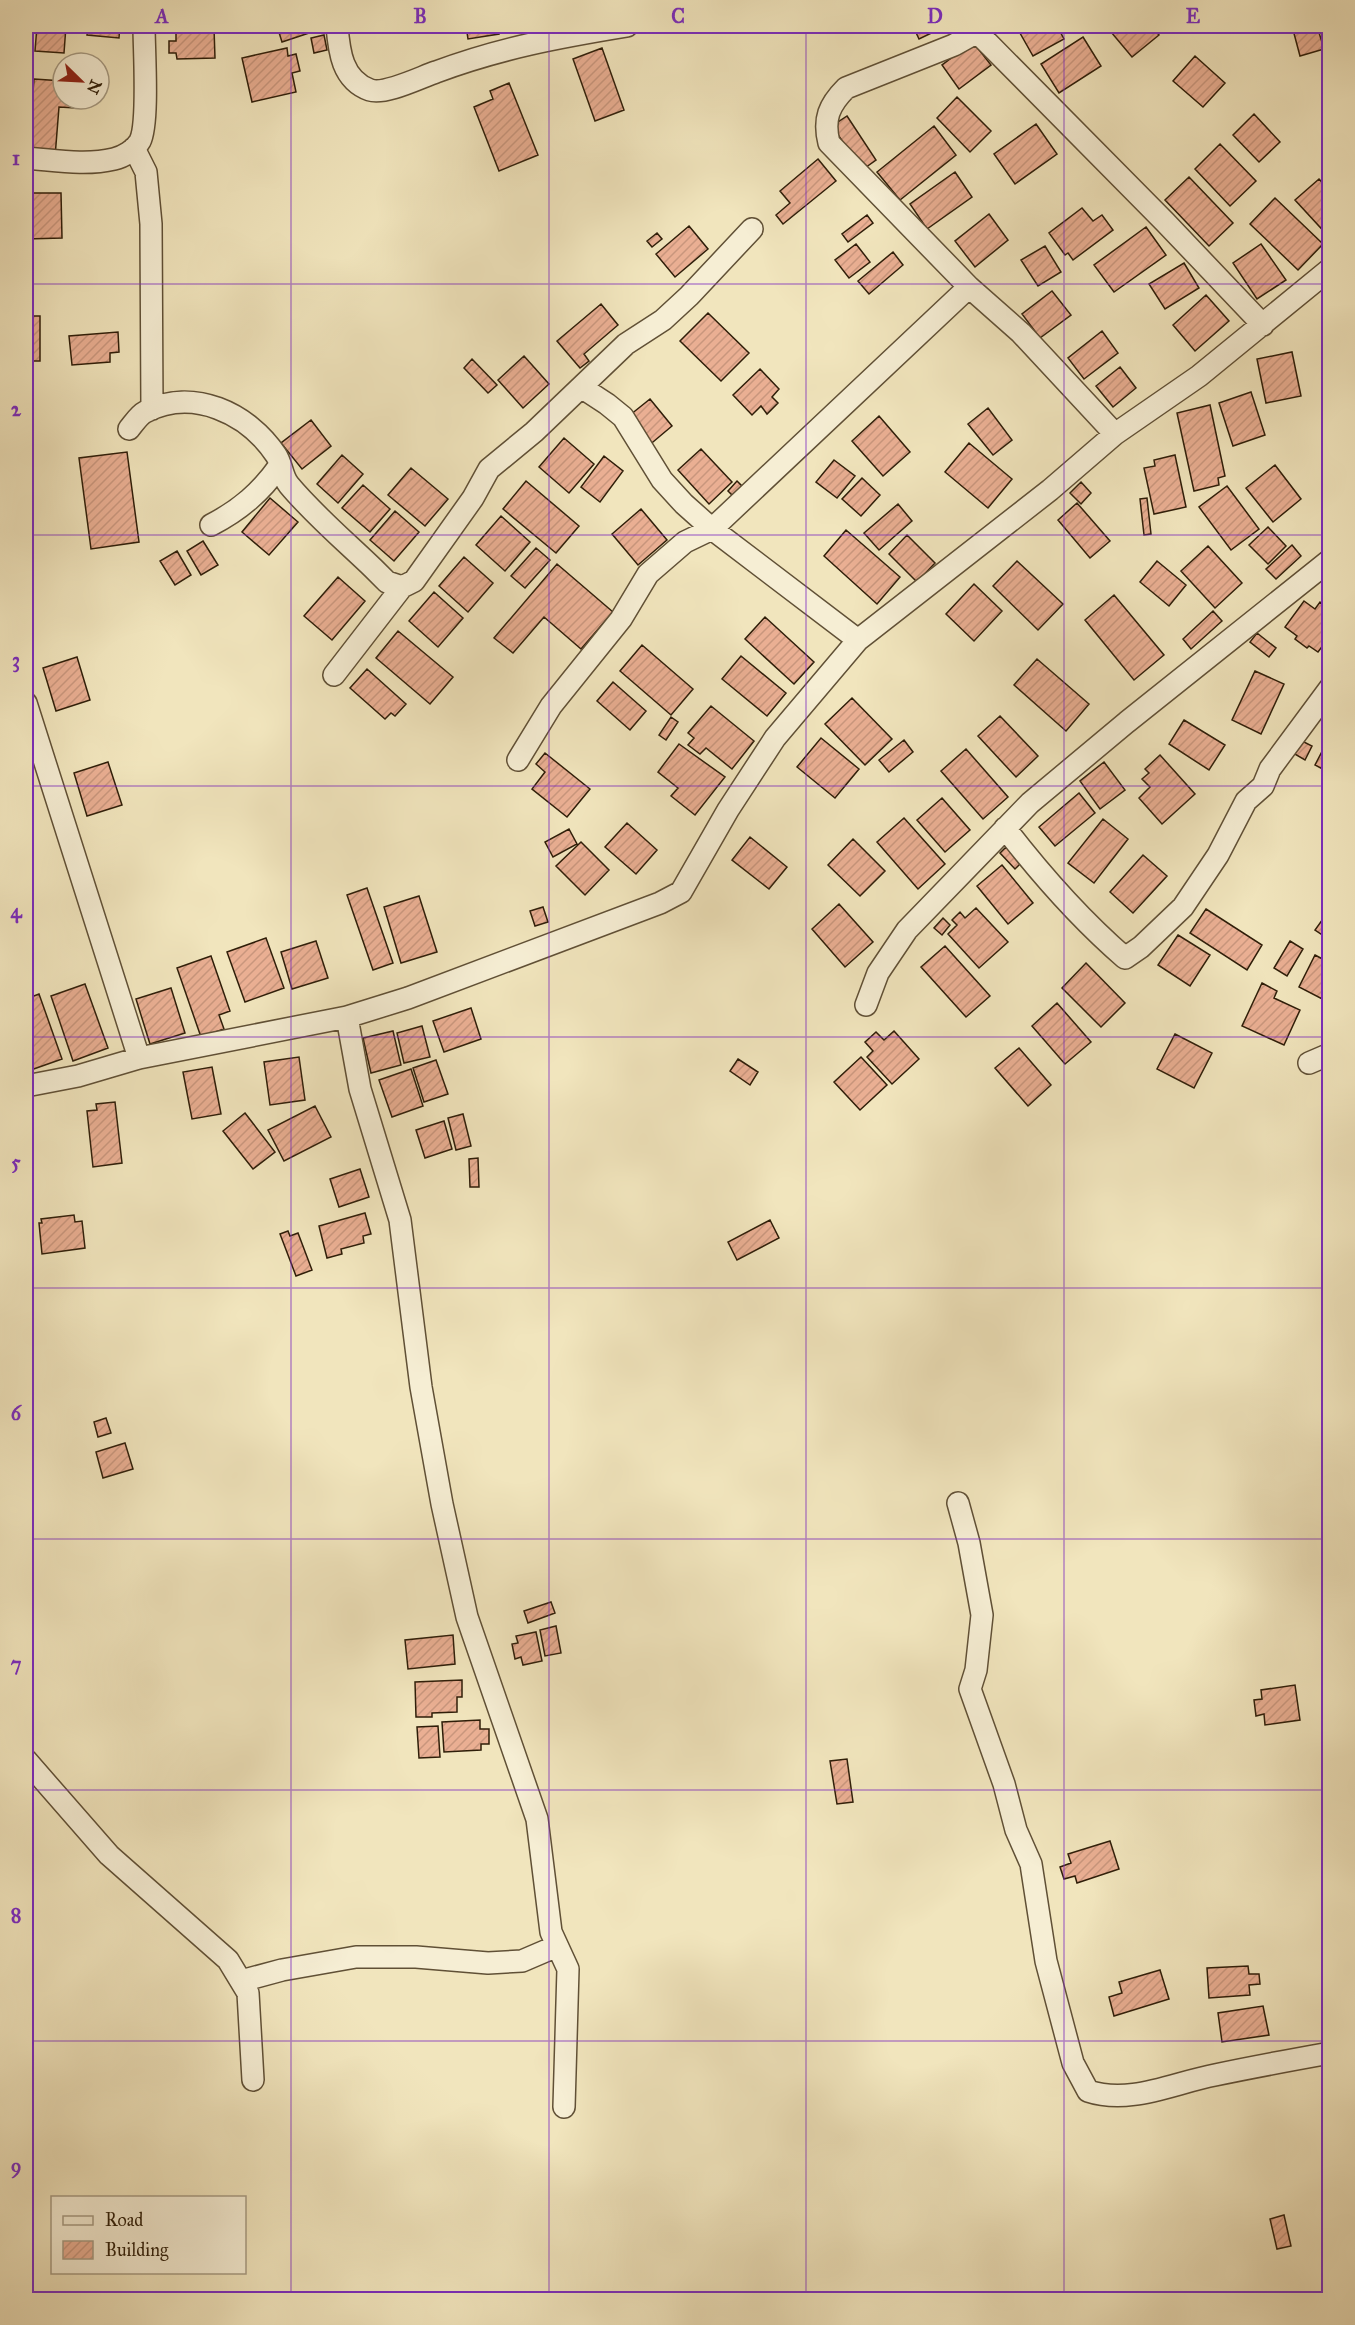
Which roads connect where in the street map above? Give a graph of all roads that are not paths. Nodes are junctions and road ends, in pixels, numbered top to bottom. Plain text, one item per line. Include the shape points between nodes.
1 (144, 26) edge
2 (337, 26) edge
3 (627, 26) edge
4 (983, 29) edge
5 (134, 148) junction
6 (26, 158) edge
7 (752, 229) dead end
8 (1329, 269) edge
9 (969, 287) junction
10 (1263, 325) junction
11 (581, 387) junction
12 (152, 410) junction
13 (129, 429) dead end
14 (1115, 434) junction
15 (280, 465) junction
16 (212, 525) dead end
17 (712, 530) junction
18 (1329, 560) edge
19 (402, 587) junction
20 (858, 640) junction
21 (334, 675) dead end
22 (1329, 687) edge
23 (26, 703) edge
24 (518, 760) dead end
25 (1005, 828) junction
26 (866, 1005) dead end
27 (347, 1017) junction
28 (1329, 1054) edge
29 (139, 1058) junction
30 (1310, 1063) dead end
31 (26, 1086) edge
32 (958, 1503) dead end
33 (26, 1760) edge
34 (557, 1946) junction
35 (241, 1981) junction
36 (1329, 2053) edge
37 (253, 2080) dead end
38 (564, 2107) dead end

1 - 5 street via 146,125
2 - 3 street via 339,52 348,73 359,85 373,91 530,42
4 - 9 street via 954,45 846,88 837,97 825,127 829,143
4 - 10 street
5 - 6 street via 115,159 82,162
5 - 12 street via 146,172 151,224
7 - 11 street via 689,296 663,320 626,344
8 - 10 street
9 - 14 street via 1022,333
9 - 17 street
10 - 14 street via 1199,376
11 - 17 street via 623,417 662,480
11 - 19 street via 489,470 414,581
12 - 13 street via 143,413
12 - 15 street via 185,402 220,408 255,432 277,456
14 - 20 street via 1050,490
15 - 16 street via 249,502
15 - 19 street via 287,483 387,582
17 - 20 street
17 - 24 street via 684,542 648,574 621,619 551,706
18 - 25 street via 1127,722
19 - 21 street
20 - 27 street via 775,738 681,891 660,903 408,998
22 - 25 street via 1270,769 1263,786 1246,801 1218,855 1183,908 1125,958 1088,926
23 - 29 street
25 - 26 street via 907,930 878,973
27 - 29 street
27 - 34 street via 360,1089 400,1221 421,1387 467,1617 537,1819 551,1932
28 - 30 street
29 - 31 street
32 - 36 street via 982,1615 970,1689 1031,1864 1049,1972 1072,2063 1088,2091 1102,2096 1136,2095 1213,2075
33 - 35 street via 109,1855 228,1960
34 - 35 street via 522,1961 488,1963 356,1957
34 - 38 street via 568,1969
35 - 37 street via 248,1993

